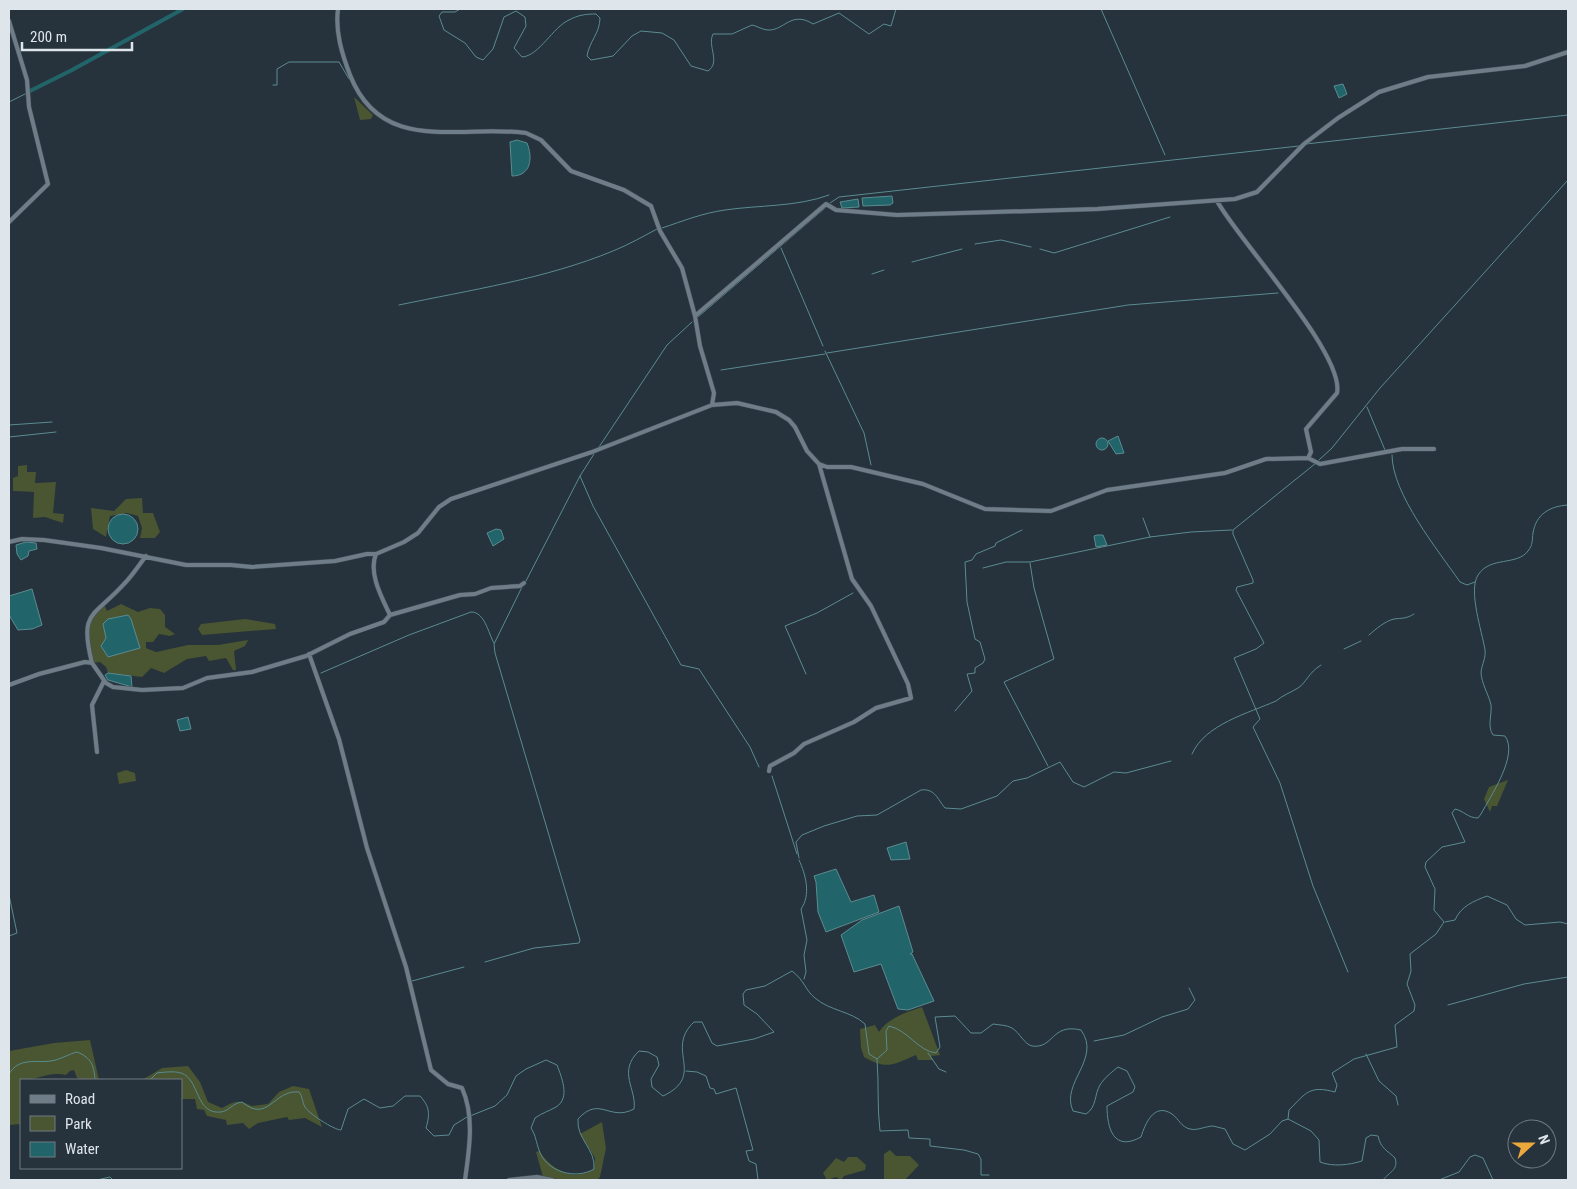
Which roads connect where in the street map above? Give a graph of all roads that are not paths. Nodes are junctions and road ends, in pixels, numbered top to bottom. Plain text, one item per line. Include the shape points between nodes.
1 (338, 9) edge
2 (9, 21) edge
3 (1568, 52) edge
4 (1217, 201) junction
5 (9, 222) edge
6 (696, 316) junction
7 (712, 405) junction
8 (1434, 449) dead end
9 (1308, 458) junction
10 (818, 464) junction
11 (9, 542) edge
12 (376, 554) junction
13 (146, 556) junction
14 (524, 583) dead end
15 (390, 615) junction
16 (309, 654) junction
17 (92, 663) junction
18 (104, 681) junction
19 (9, 685) edge
20 (97, 752) dead end
21 (769, 771) dead end
22 (465, 1180) edge
23 (509, 1180) edge
24 (552, 1180) edge

1 - 6 street via 341,53 359,94 380,118 398,127 418,130 526,133 541,140 571,172 637,196 651,206 660,231 678,260
2 - 5 street via 26,80 48,184
3 - 4 street via 1525,66 1428,77 1386,89 1345,113 1304,144 1257,192
4 - 6 street via 1097,209 897,215 836,210 826,204
4 - 9 street via 1312,331 1336,374 1337,393 1306,429 1311,452
6 - 7 street via 700,346 714,393
7 - 10 street via 737,403 776,412 789,420
7 - 12 street via 592,452 451,499 439,507 418,533
8 - 9 street via 1402,449 1320,464
9 - 10 street via 1266,459 1225,473 1107,490 1042,512 985,509 923,484 851,467
10 - 21 street via 852,579 871,606 908,684 911,698 876,708 854,722 804,744 770,766
11 - 13 street via 44,540
12 - 13 street via 334,561 252,567 186,565
12 - 15 street via 373,562 379,589
13 - 17 street via 125,584 91,614 87,638
14 - 15 street via 460,595
15 - 16 street via 384,622
16 - 18 street via 252,672 207,678 184,688 142,690 112,687
16 - 22 street via 339,738 367,848 406,967 431,1070 448,1084 462,1088 470,1124
17 - 18 street
17 - 19 street via 66,666
18 - 20 street via 92,705
23 - 24 street via 537,1177

